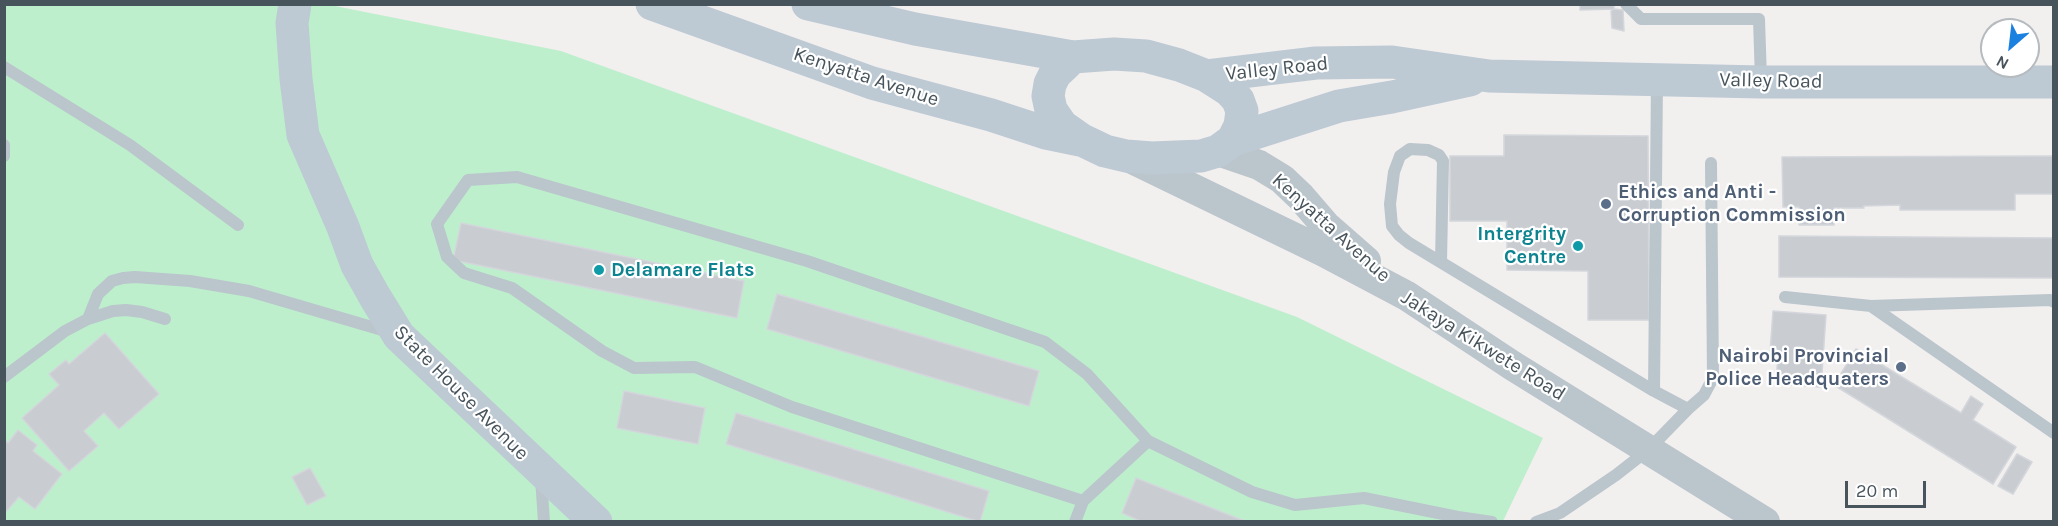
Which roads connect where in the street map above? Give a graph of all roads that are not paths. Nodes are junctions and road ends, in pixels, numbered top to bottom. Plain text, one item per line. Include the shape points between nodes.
1 (295, 4) edge
2 (652, 4) edge
3 (1626, 4) edge
4 (810, 5) edge
5 (698, 12) edge
6 (1073, 57) junction
7 (4, 66) edge
8 (1208, 76) junction
9 (1489, 76) junction
10 (1657, 80) junction
11 (1761, 82) junction
12 (2054, 82) edge
13 (1082, 140) junction
14 (4, 145) edge
15 (1225, 146) junction
16 (4, 156) edge
17 (1126, 156) junction
18 (1711, 163) dead end
19 (238, 225) dead end
20 (1441, 262) junction
21 (1407, 296) junction
22 (1785, 297) dead end
23 (2054, 302) edge
24 (1871, 306) junction
25 (88, 319) junction
26 (165, 319) dead end
27 (399, 336) junction
28 (4, 377) edge
29 (1654, 391) junction
30 (1688, 409) junction
31 (2054, 433) edge
32 (1148, 441) junction
33 (1648, 450) junction
34 (541, 471) junction
35 (1083, 501) junction
36 (544, 522) edge
37 (596, 522) edge
38 (1075, 522) edge
39 (1492, 522) edge
40 (1536, 522) edge
41 (1765, 522) edge

1 - 27 main road, State House Avenue via 292,34 303,135 357,265
2 - 5 main road, Kenyatta Avenue
3 - 11 lane via 1641,19 1759,19
4 - 6 main road via 915,29
5 - 13 main road, Kenyatta Avenue via 872,83
6 - 8 main road via 1146,56
6 - 13 main road via 1055,74 1048,96 1051,110 1062,126
7 - 19 lane via 130,145
8 - 9 main road, Valley Road via 1316,63 1392,62
8 - 15 main road via 1238,99 1242,111 1240,126
9 - 10 main road, Valley Road
9 - 15 main road, Valley Road via 1339,106
10 - 11 main road, Valley Road
10 - 29 lane
11 - 12 main road, Valley Road
13 - 17 main road, Valley Road
14 - 16 lane
15 - 17 main road, Valley Road via 1201,156
15 - 21 street, Kenyatta Avenue via 1282,179 1326,226
17 - 21 street, Jakaya Kikwete Road
18 - 30 lane via 1713,378 1704,395
20 - 20 lane via 1443,161 1428,150 1410,148 1400,156 1394,172 1392,226 1409,243
20 - 29 lane
21 - 33 street, Jakaya Kikwete Road
22 - 24 lane
23 - 24 lane
24 - 31 lane
25 - 26 lane via 126,310
25 - 27 lane via 103,288 112,281 135,277 249,291
25 - 28 lane
27 - 34 main road, State House Avenue
29 - 30 lane
30 - 33 lane
32 - 35 lane
32 - 35 lane via 1087,374 1045,342 807,261 517,177 468,180 437,224 447,257 464,273 512,288 602,351 634,368 694,367 792,407
32 - 39 lane via 1252,492 1295,505 1364,498
33 - 40 lane via 1560,513
33 - 41 street, Jakaya Kikwete Road
34 - 36 lane
34 - 37 main road, State House Avenue
35 - 38 lane

